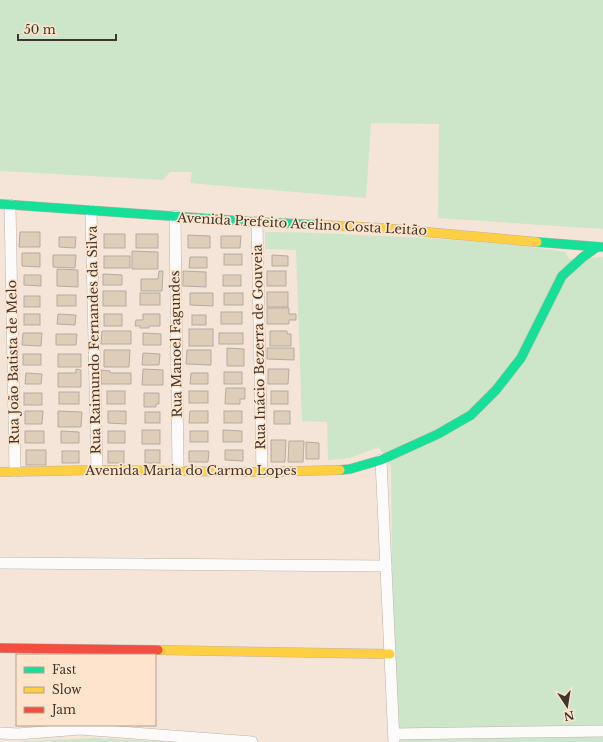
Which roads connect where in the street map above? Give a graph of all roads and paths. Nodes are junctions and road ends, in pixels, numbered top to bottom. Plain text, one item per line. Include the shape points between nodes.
1 (5, 205) edge
2 (91, 211) junction
3 (175, 216) junction
4 (257, 222) junction
5 (600, 247) edge
6 (381, 460) junction
7 (97, 470) junction
8 (15, 471) junction
9 (178, 471) junction
10 (0, 472) edge
11 (262, 472) junction
12 (0, 563) edge
13 (386, 566) junction
14 (0, 648) edge
15 (390, 654) junction
16 (603, 731) edge
17 (0, 733) edge
18 (394, 738) edge
19 (252, 742) edge

1 - 2 street, Avenida Prefeito Acelino Costa Leitão
1 - 8 street, Rua João Batista de Melo
2 - 3 street, Avenida Prefeito Acelino Costa Leitão
2 - 7 street, Rua Raimundo Fernandes da Silva
3 - 4 street, Avenida Prefeito Acelino Costa Leitão
3 - 9 street, Rua Manoel Fagundes
4 - 5 street, Avenida Prefeito Acelino Costa Leitão via 381,228
4 - 11 street, Rua Inácio Bezerra de Gouveia
5 - 6 street, Avenida Maria do Carmo Lopes via 562,276 521,358 472,415
6 - 11 street, Avenida Maria do Carmo Lopes via 350,469
6 - 13 street
7 - 8 street, Avenida Maria do Carmo Lopes
7 - 9 street, Avenida Maria do Carmo Lopes
8 - 10 street, Avenida Maria do Carmo Lopes
9 - 11 street, Avenida Maria do Carmo Lopes
12 - 13 street
13 - 15 street
14 - 15 street
15 - 18 street
16 - 18 street
17 - 19 street via 80,729

